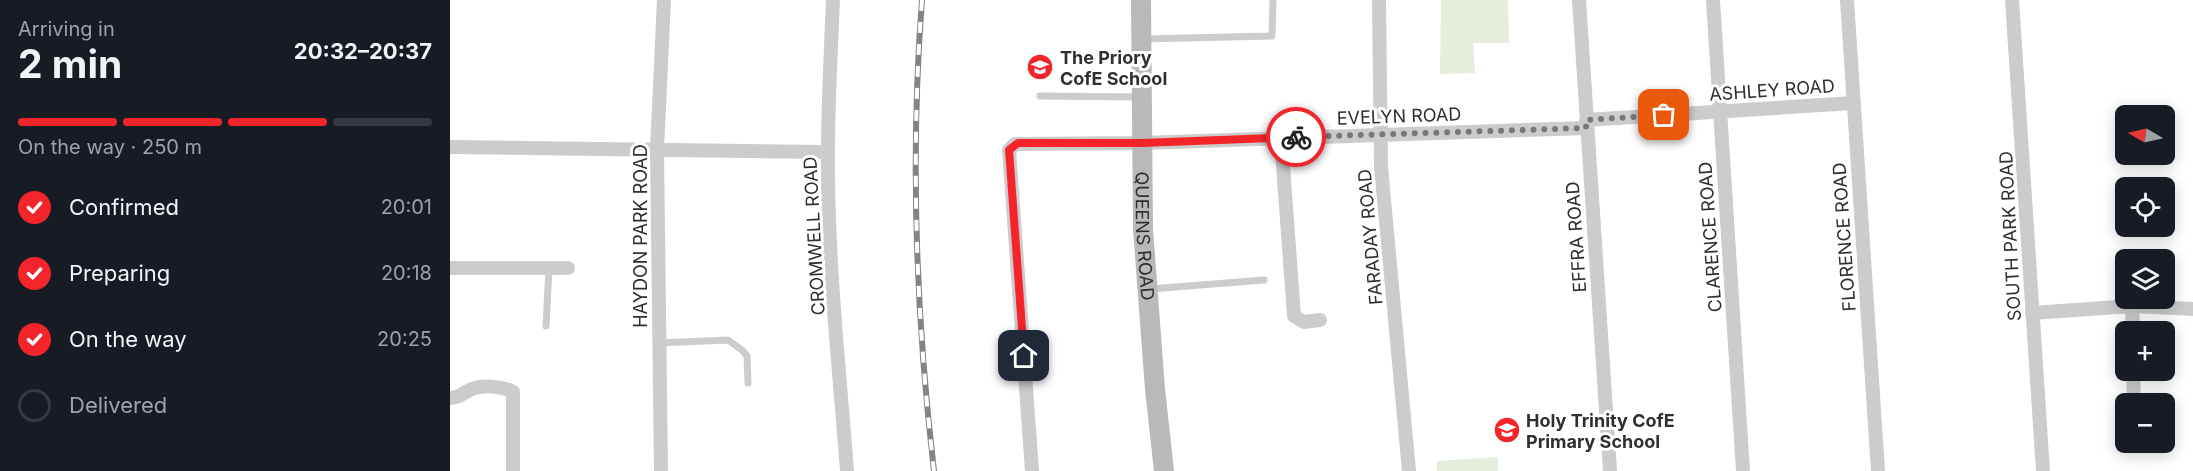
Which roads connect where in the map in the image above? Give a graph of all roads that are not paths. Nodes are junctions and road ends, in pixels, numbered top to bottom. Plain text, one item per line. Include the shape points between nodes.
1 (663, 0) edge
2 (833, 0) edge
3 (1141, 0) edge
4 (1273, 0) edge
5 (1379, 0) edge
6 (1578, 0) edge
7 (1713, 0) edge
8 (1847, 0) edge
9 (2012, 0) edge
10 (1141, 39) junction
11 (1040, 96) dead end
12 (1141, 97) junction
13 (1853, 103) junction
14 (1720, 111) junction
15 (1586, 124) junction
16 (1380, 134) junction
17 (1281, 138) junction
18 (1142, 143) junction
19 (450, 147) edge
20 (657, 149) junction
21 (828, 152) junction
22 (450, 268) edge
23 (549, 268) junction
24 (568, 268) dead end
25 (1264, 280) dead end
26 (1147, 289) junction
27 (2115, 307) edge
28 (2175, 308) edge
29 (2193, 309) edge
30 (2032, 313) junction
31 (1320, 320) dead end
32 (546, 326) dead end
33 (659, 343) junction
34 (748, 383) dead end
35 (450, 398) edge
36 (513, 471) edge
37 (661, 471) edge
38 (847, 471) edge
39 (1032, 471) edge
40 (1164, 471) edge
41 (1408, 471) edge
42 (1610, 471) edge
43 (1743, 471) edge
44 (1878, 471) edge
45 (2043, 471) edge

1 - 20 street, HAYDON PARK ROAD
2 - 21 street, CROMWELL ROAD
3 - 10 street, QUEENS ROAD
4 - 10 lane via 1272,36
5 - 16 street, FARADAY ROAD
6 - 15 street, EFFRA ROAD
7 - 14 street, CLARENCE ROAD
8 - 13 street, FLORENCE ROAD
9 - 30 street, SOUTH PARK ROAD
10 - 12 street, QUEENS ROAD
11 - 12 lane
12 - 18 street, QUEENS ROAD
13 - 14 street, ASHLEY ROAD
13 - 44 street, FLORENCE ROAD
14 - 15 street, ASHLEY ROAD
14 - 43 street, CLARENCE ROAD
15 - 16 street, EVELYN ROAD
15 - 42 street, EFFRA ROAD
16 - 17 street, EVELYN ROAD
16 - 41 street, FARADAY ROAD
17 - 18 street, EVELYN ROAD
17 - 31 street via 1294,316 1304,322
18 - 26 street, QUEENS ROAD
18 - 39 street, EVELYN ROAD via 1018,143 1009,150
19 - 20 street
20 - 21 street
20 - 33 street, HAYDON PARK ROAD
21 - 38 street, CROMWELL ROAD via 831,271
22 - 23 street
23 - 24 street
23 - 32 lane
25 - 26 lane
26 - 40 street, QUEENS ROAD
27 - 30 street
28 - 29 street
30 - 45 street, SOUTH PARK ROAD
33 - 34 lane via 728,340 747,356
33 - 37 street, HAYDON PARK ROAD
35 - 36 street via 461,397 476,388 505,388 513,392

